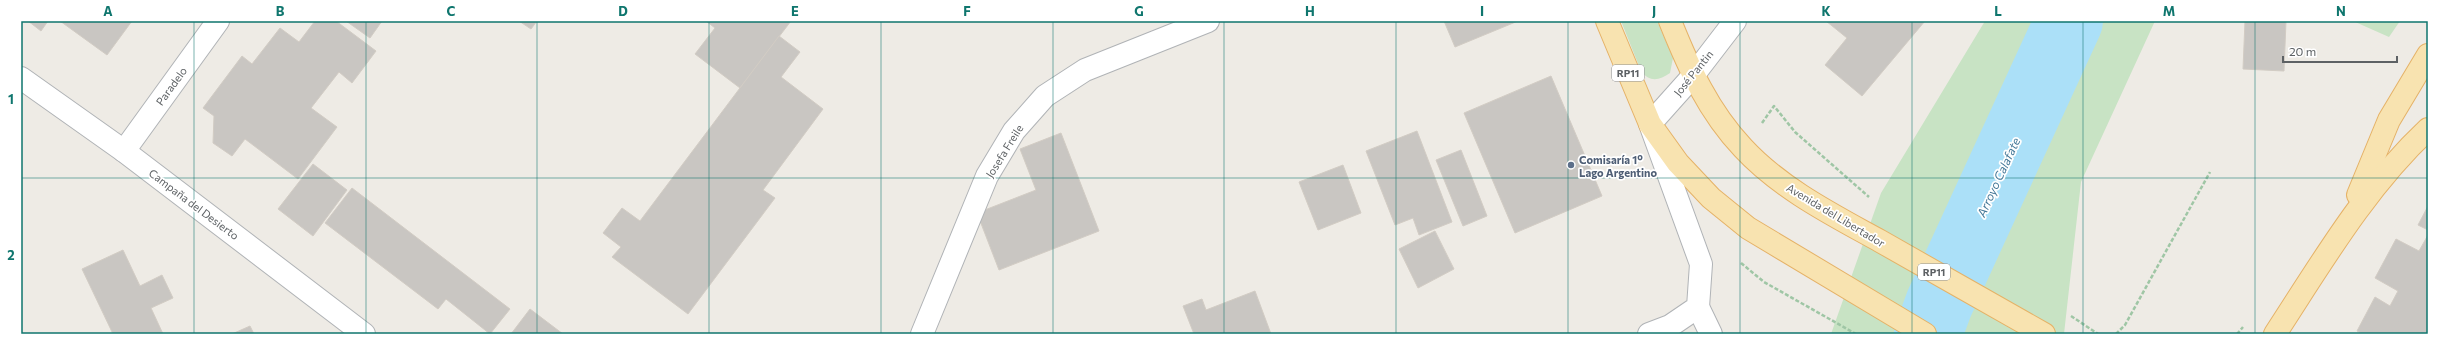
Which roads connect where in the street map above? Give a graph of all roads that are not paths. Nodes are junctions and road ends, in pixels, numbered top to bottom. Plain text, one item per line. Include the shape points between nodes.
1 (218, 21) edge
2 (1208, 21) edge
3 (1607, 21) edge
4 (1670, 21) edge
5 (1735, 21) edge
6 (2428, 55) edge
7 (1692, 77) junction
8 (21, 78) edge
9 (1650, 124) junction
10 (2428, 129) edge
11 (124, 151) junction
12 (2346, 224) junction
13 (1698, 307) junction
14 (364, 334) edge
15 (922, 334) edge
16 (1650, 334) edge
17 (1711, 334) edge
18 (1925, 334) edge
19 (2044, 334) edge
20 (2275, 334) edge

1 - 11 street, Paradelo
2 - 15 street, Josefa Freile via 1085,70 1045,96 1014,131 987,176
3 - 9 main road, RP11
4 - 7 main road, Avenida del Libertador / RP11
5 - 7 street, José Pantin
6 - 12 main road via 2389,120
7 - 9 street, José Pantin
7 - 19 main road, Avenida del Libertador / RP11 via 1716,114 1743,148 1771,173 1825,210
8 - 11 street, Campaña del Desierto
9 - 13 street via 1701,264
9 - 18 main road, RP11 via 1678,163 1711,198 1748,228
10 - 12 main road via 2379,179
11 - 14 street, Campaña del Desierto
12 - 20 main road
13 - 16 street via 1670,326
13 - 17 street

